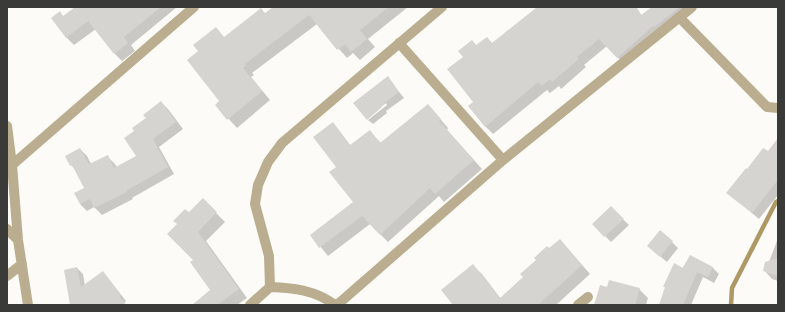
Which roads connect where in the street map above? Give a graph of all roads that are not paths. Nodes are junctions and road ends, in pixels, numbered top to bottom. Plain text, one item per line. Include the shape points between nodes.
1 (194, 7) edge
2 (442, 7) edge
3 (692, 7) edge
4 (679, 17) junction
5 (399, 43) junction
6 (778, 108) edge
7 (7, 126) edge
8 (503, 160) junction
9 (12, 165) junction
10 (7, 229) edge
11 (18, 240) junction
12 (22, 264) junction
13 (7, 276) edge
14 (270, 287) junction
15 (588, 297) dead end
16 (28, 305) edge
17 (250, 305) edge
18 (336, 305) edge
19 (578, 305) edge

1 - 9 street
2 - 5 street
3 - 4 street
4 - 6 street via 767,107
4 - 8 street
5 - 8 street
5 - 14 street via 282,143 268,162 258,185 255,204 269,256
7 - 9 street
8 - 18 street
9 - 11 street
10 - 11 street
11 - 12 street
12 - 13 street
12 - 16 street
14 - 17 street
14 - 18 street via 316,293
15 - 19 street

